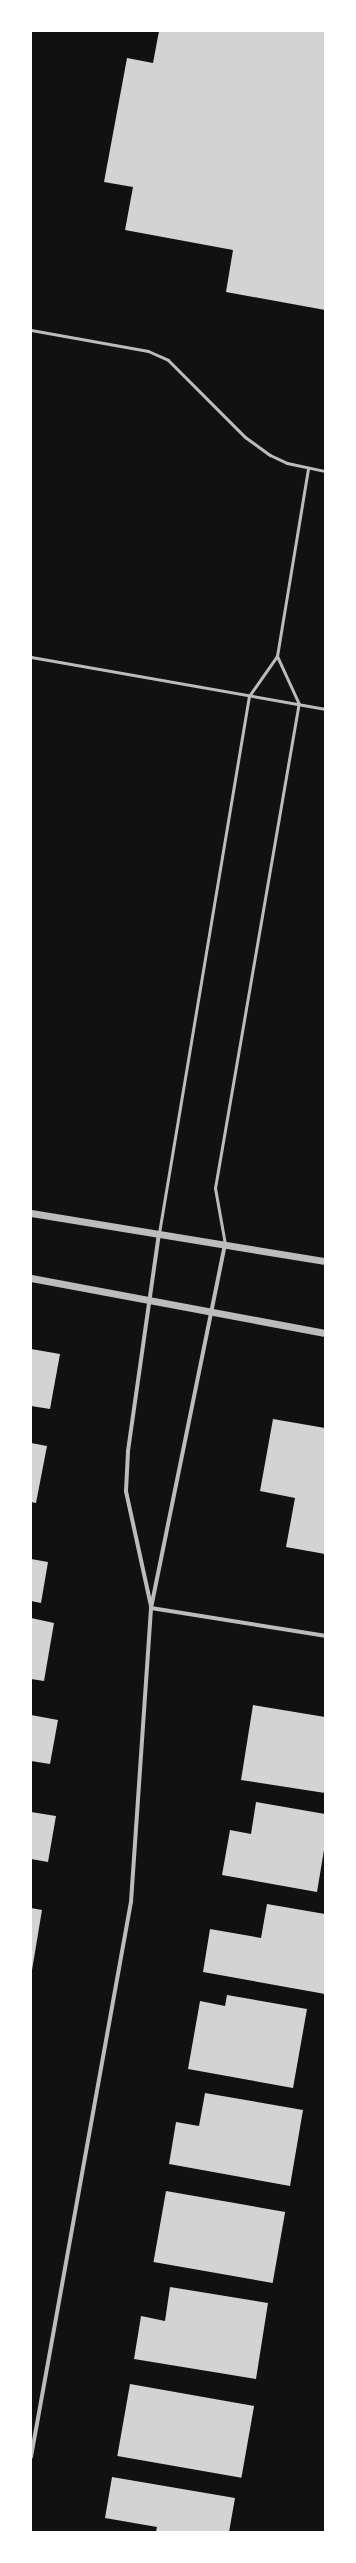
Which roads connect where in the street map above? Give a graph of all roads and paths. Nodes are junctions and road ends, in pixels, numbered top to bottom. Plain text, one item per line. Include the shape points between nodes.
1 (31, 330) edge
2 (308, 469) junction
3 (325, 471) edge
4 (277, 656) junction
5 (31, 657) edge
6 (249, 696) junction
7 (299, 704) junction
8 (325, 709) edge
9 (31, 1213) edge
10 (159, 1234) junction
11 (225, 1244) junction
12 (325, 1261) edge
13 (31, 1278) edge
14 (148, 1301) junction
15 (213, 1313) junction
16 (325, 1333) edge
17 (151, 1608) junction
18 (325, 1636) edge
19 (31, 2457) edge

1 - 2 lane via 148,351 168,360 245,437 270,455
2 - 3 lane
2 - 4 lane
4 - 6 lane
4 - 7 lane
5 - 6 lane
6 - 7 lane
6 - 10 lane
7 - 8 lane
7 - 11 lane via 215,1188
9 - 10 street
10 - 11 street
10 - 14 street
11 - 12 street
11 - 15 street
13 - 14 street
14 - 15 street
14 - 17 street via 126,1491
15 - 16 street
15 - 17 street
17 - 18 street
17 - 19 street via 131,1902

